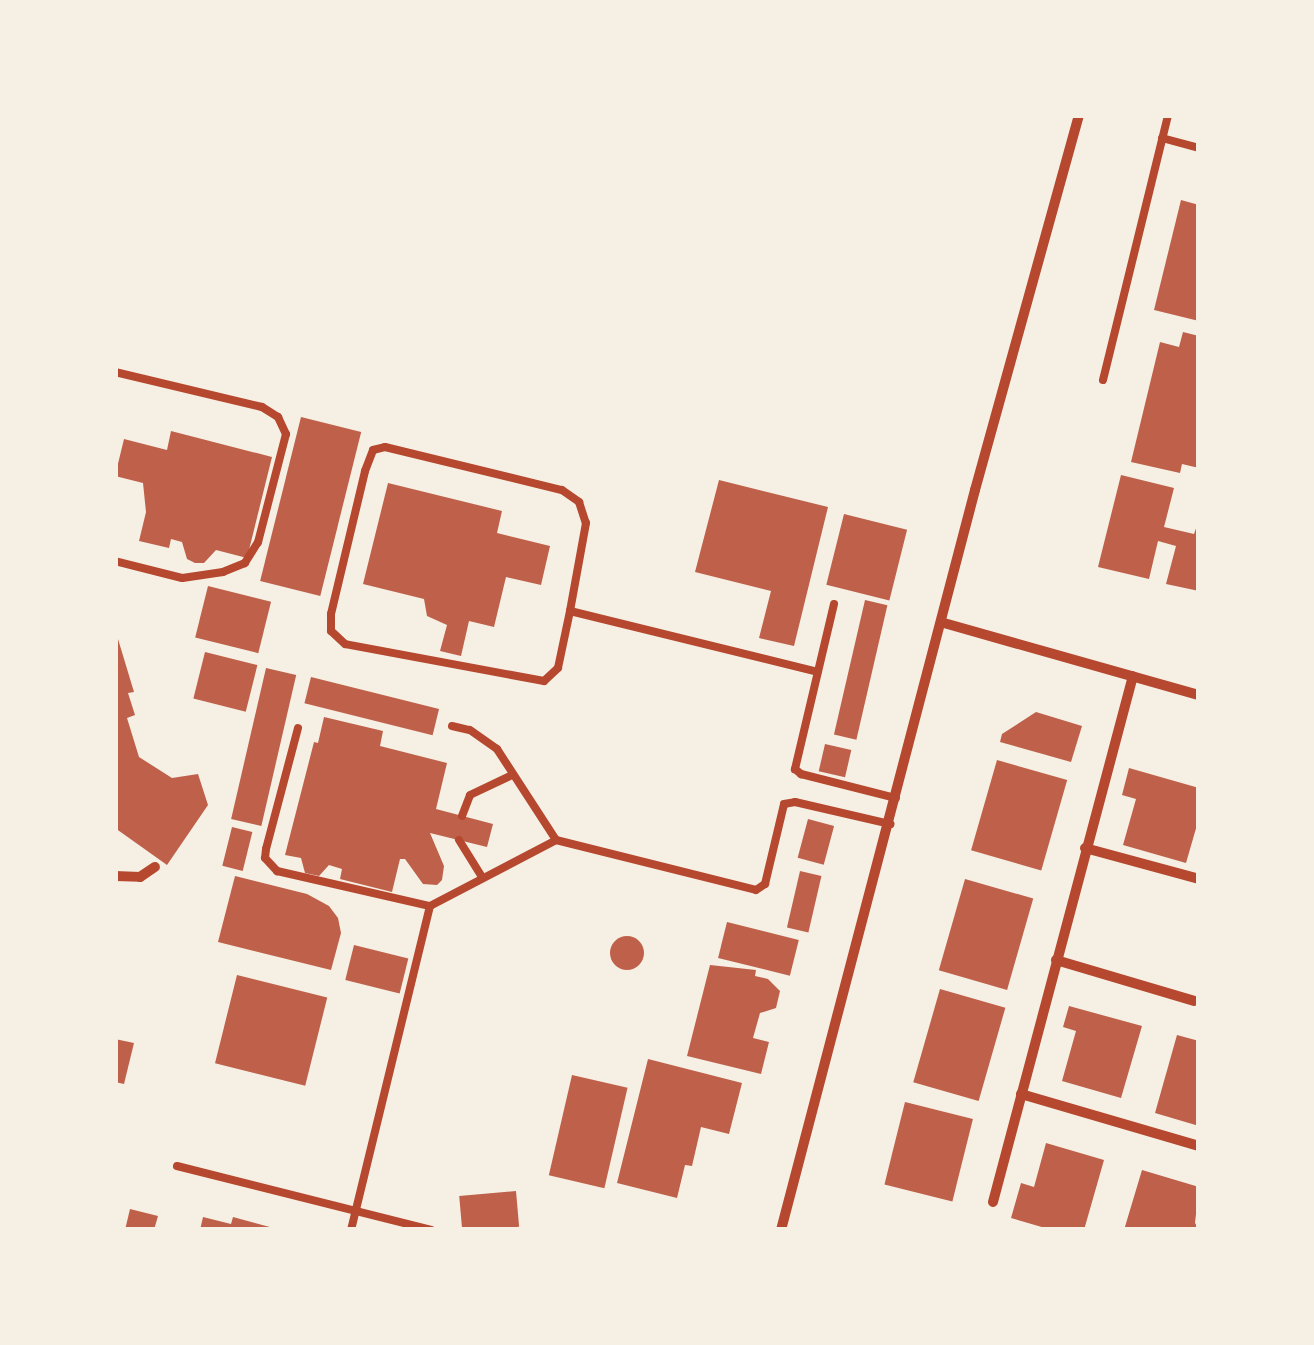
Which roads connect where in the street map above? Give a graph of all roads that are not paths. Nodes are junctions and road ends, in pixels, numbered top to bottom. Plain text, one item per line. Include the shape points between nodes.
1 (1079, 115) edge
2 (1168, 115) edge
3 (1162, 138) junction
4 (1199, 148) edge
5 (115, 372) edge
6 (1102, 380) dead end
7 (115, 561) edge
8 (834, 604) dead end
9 (570, 611) junction
10 (944, 622) junction
11 (818, 672) junction
12 (1133, 676) junction
13 (1199, 694) edge
14 (452, 726) dead end
15 (298, 728) dead end
16 (510, 776) junction
17 (896, 798) junction
18 (462, 816) dead end
19 (890, 824) junction
20 (458, 840) dead end
21 (556, 840) junction
22 (1085, 848) junction
23 (155, 867) dead end
24 (115, 876) edge
25 (482, 878) junction
26 (1199, 879) edge
27 (430, 906) junction
28 (1056, 960) junction
29 (1194, 1002) dead end
30 (1021, 1094) junction
31 (1199, 1146) edge
32 (178, 1166) dead end
33 (993, 1202) dead end
34 (356, 1208) junction
35 (350, 1230) edge
36 (431, 1230) edge
37 (782, 1230) edge

1 - 10 street
2 - 3 lane
3 - 4 lane
3 - 6 lane
5 - 7 lane via 262,407 278,417 286,434 258,542 245,563 182,578
8 - 11 lane
9 - 9 lane via 586,523 579,502 562,490 386,446 374,450 331,614 332,631 345,644 544,680 558,668
9 - 11 lane
10 - 12 street
10 - 17 street
11 - 17 lane via 795,769
12 - 13 street
12 - 22 street
14 - 16 lane via 497,749
15 - 27 lane via 266,858 277,872
16 - 18 lane via 470,795
16 - 21 lane
17 - 19 street
19 - 21 lane via 784,804 765,884 756,890
19 - 37 street
20 - 25 lane
21 - 25 lane
22 - 26 street
22 - 28 street
23 - 24 street via 140,877
25 - 27 lane
27 - 34 lane
28 - 29 street
28 - 30 street
30 - 31 street
30 - 33 street
32 - 34 lane
34 - 35 lane
34 - 36 lane

